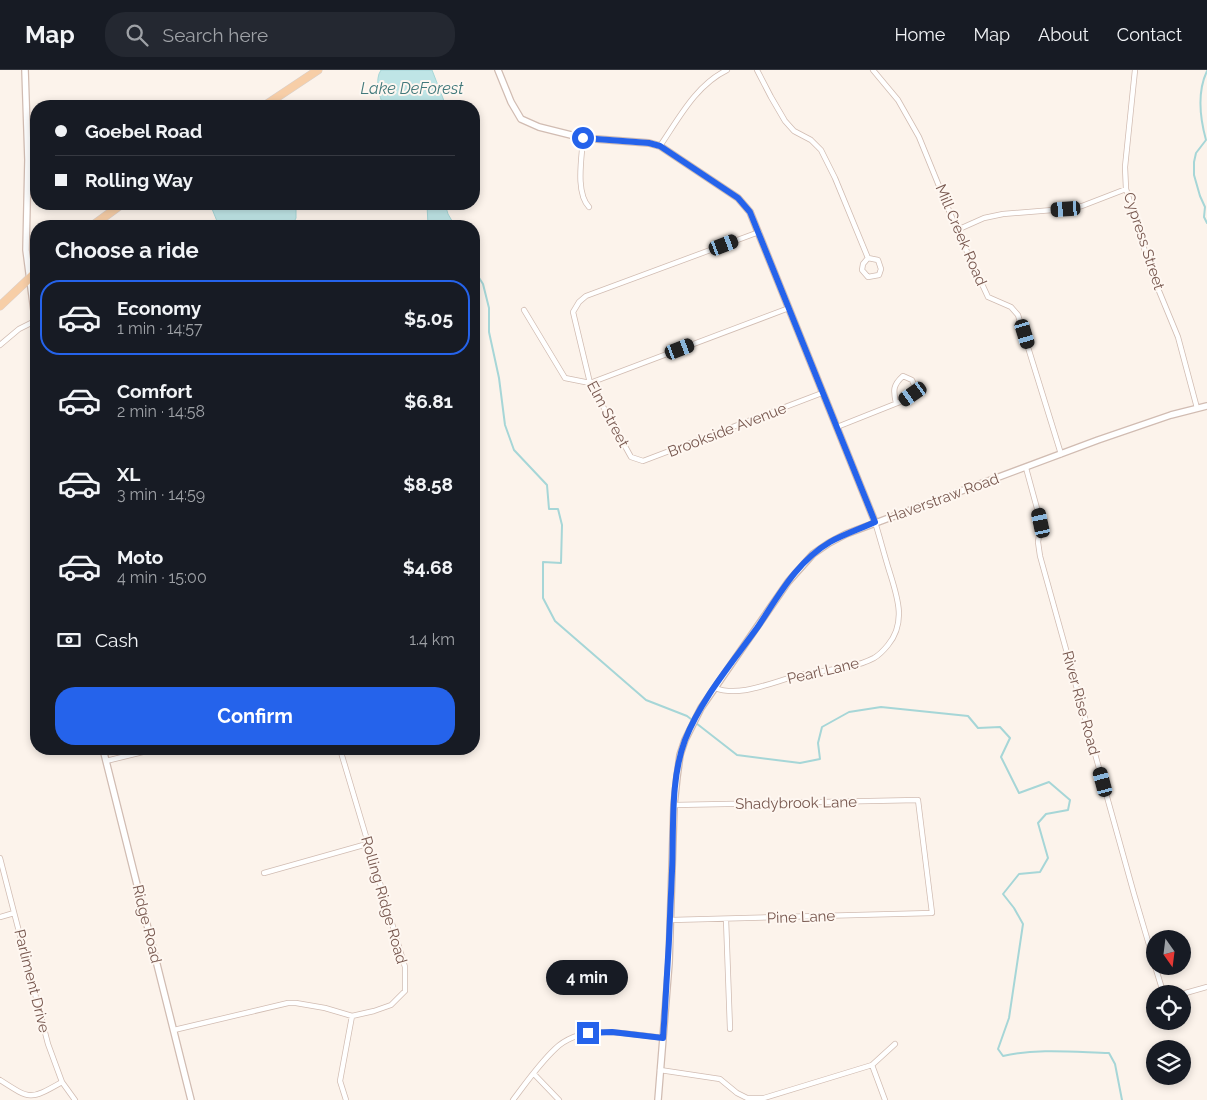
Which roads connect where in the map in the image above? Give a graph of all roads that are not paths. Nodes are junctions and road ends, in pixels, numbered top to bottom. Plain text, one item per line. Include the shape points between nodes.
1 (25, 70) edge
2 (318, 70) edge
3 (498, 70) edge
4 (727, 70) edge
5 (757, 70) edge
6 (873, 70) edge
7 (1135, 70) edge
8 (273, 100) edge
9 (583, 138) junction
10 (660, 146) junction
11 (1126, 189) junction
12 (589, 207) dead end
13 (114, 210) edge
14 (100, 220) edge
15 (956, 230) junction
16 (759, 232) junction
17 (868, 258) junction
18 (29, 278) junction
19 (30, 285) edge
20 (0, 306) edge
21 (789, 308) junction
22 (524, 310) dead end
23 (30, 326) edge
24 (0, 345) edge
25 (590, 383) junction
26 (822, 394) junction
27 (896, 403) junction
28 (1207, 406) edge
29 (1197, 408) junction
30 (837, 426) junction
31 (1061, 454) junction
32 (631, 457) joint
33 (1026, 468) junction
34 (875, 522) junction
35 (715, 688) junction
36 (104, 755) edge
37 (130, 755) edge
38 (342, 755) edge
39 (106, 761) junction
40 (674, 805) junction
41 (368, 844) junction
42 (0, 858) edge
43 (264, 873) dead end
44 (14, 913) junction
45 (932, 913) joint
46 (0, 917) edge
47 (671, 920) junction
48 (726, 920) junction
49 (1146, 935) edge
50 (1207, 987) edge
51 (1191, 991) edge
52 (352, 1016) junction
53 (730, 1029) dead end
54 (174, 1030) junction
55 (663, 1038) junction
56 (895, 1044) dead end
57 (872, 1065) junction
58 (660, 1070) junction
59 (534, 1074) junction
60 (0, 1080) edge
61 (62, 1082) junction
62 (75, 1100) edge
63 (190, 1100) edge
64 (346, 1100) edge
65 (513, 1100) edge
66 (559, 1100) edge
67 (658, 1100) edge
68 (885, 1100) edge

1 - 18 street
2 - 8 main road
3 - 9 street via 521,119
4 - 10 street via 694,96
5 - 17 street via 785,121 821,150
6 - 15 street, Mill Creek Road via 898,100 919,137
7 - 11 street, Cypress Street via 1125,166
9 - 10 street
9 - 12 street via 581,187 584,202
10 - 16 street via 738,198 750,212
11 - 15 street via 1082,206 1003,214
11 - 29 street, Cypress Street via 1152,274 1178,337
13 - 14 main road
15 - 31 street, Mill Creek Road via 988,297 1011,307 1018,316
16 - 21 street
16 - 25 street, Elm Street via 586,296 579,302 573,312
17 - 17 street via 862,270 868,277 879,275 878,260
18 - 19 street
18 - 20 main road
21 - 25 street
21 - 26 street
22 - 25 street via 565,378
23 - 24 street via 19,329
25 - 32 street, Elm Street
26 - 30 street
26 - 32 street, Brookside Avenue via 652,459 643,461
27 - 27 street via 913,394 912,380 904,376 896,382
27 - 30 street
28 - 29 street, Haverstraw Road
29 - 31 street, Haverstraw Road
30 - 34 street
31 - 33 street, Haverstraw Road
33 - 34 street, Haverstraw Road
33 - 49 street, River Rise Road via 1041,523 1040,556
34 - 35 street, Haverstraw Road via 813,554 779,594
34 - 35 street, Pearl Lane via 899,603 900,617 897,630 883,651 861,663 752,688 732,691
35 - 40 street, Haverstraw Road via 685,740
36 - 39 street, Ridge Road
37 - 39 street
38 - 41 street, Rolling Ridge Road
39 - 54 street, Ridge Road
40 - 45 street, Shadybrook Lane via 918,800
40 - 47 street, Haverstraw Road
41 - 43 street
41 - 52 street, Rolling Ridge Road via 405,967 406,991 391,1005
42 - 44 street, Parliment Drive
44 - 46 street
44 - 61 street, Parliment Drive via 48,1044
45 - 48 street, Pine Lane
47 - 48 street, Pine Lane
47 - 55 street, Haverstraw Road
48 - 53 street
50 - 51 street
52 - 54 street, Rolling Ridge Road via 288,1003
52 - 64 street via 340,1081
54 - 63 street, Ridge Road
55 - 58 street, Haverstraw Road
55 - 59 street via 612,1032 588,1033 565,1041
56 - 57 street
57 - 58 street via 764,1098 747,1098 720,1079
57 - 68 street
58 - 67 street, Haverstraw Road
59 - 65 street
59 - 66 street
60 - 61 street via 31,1097
61 - 62 street, Parliment Drive

